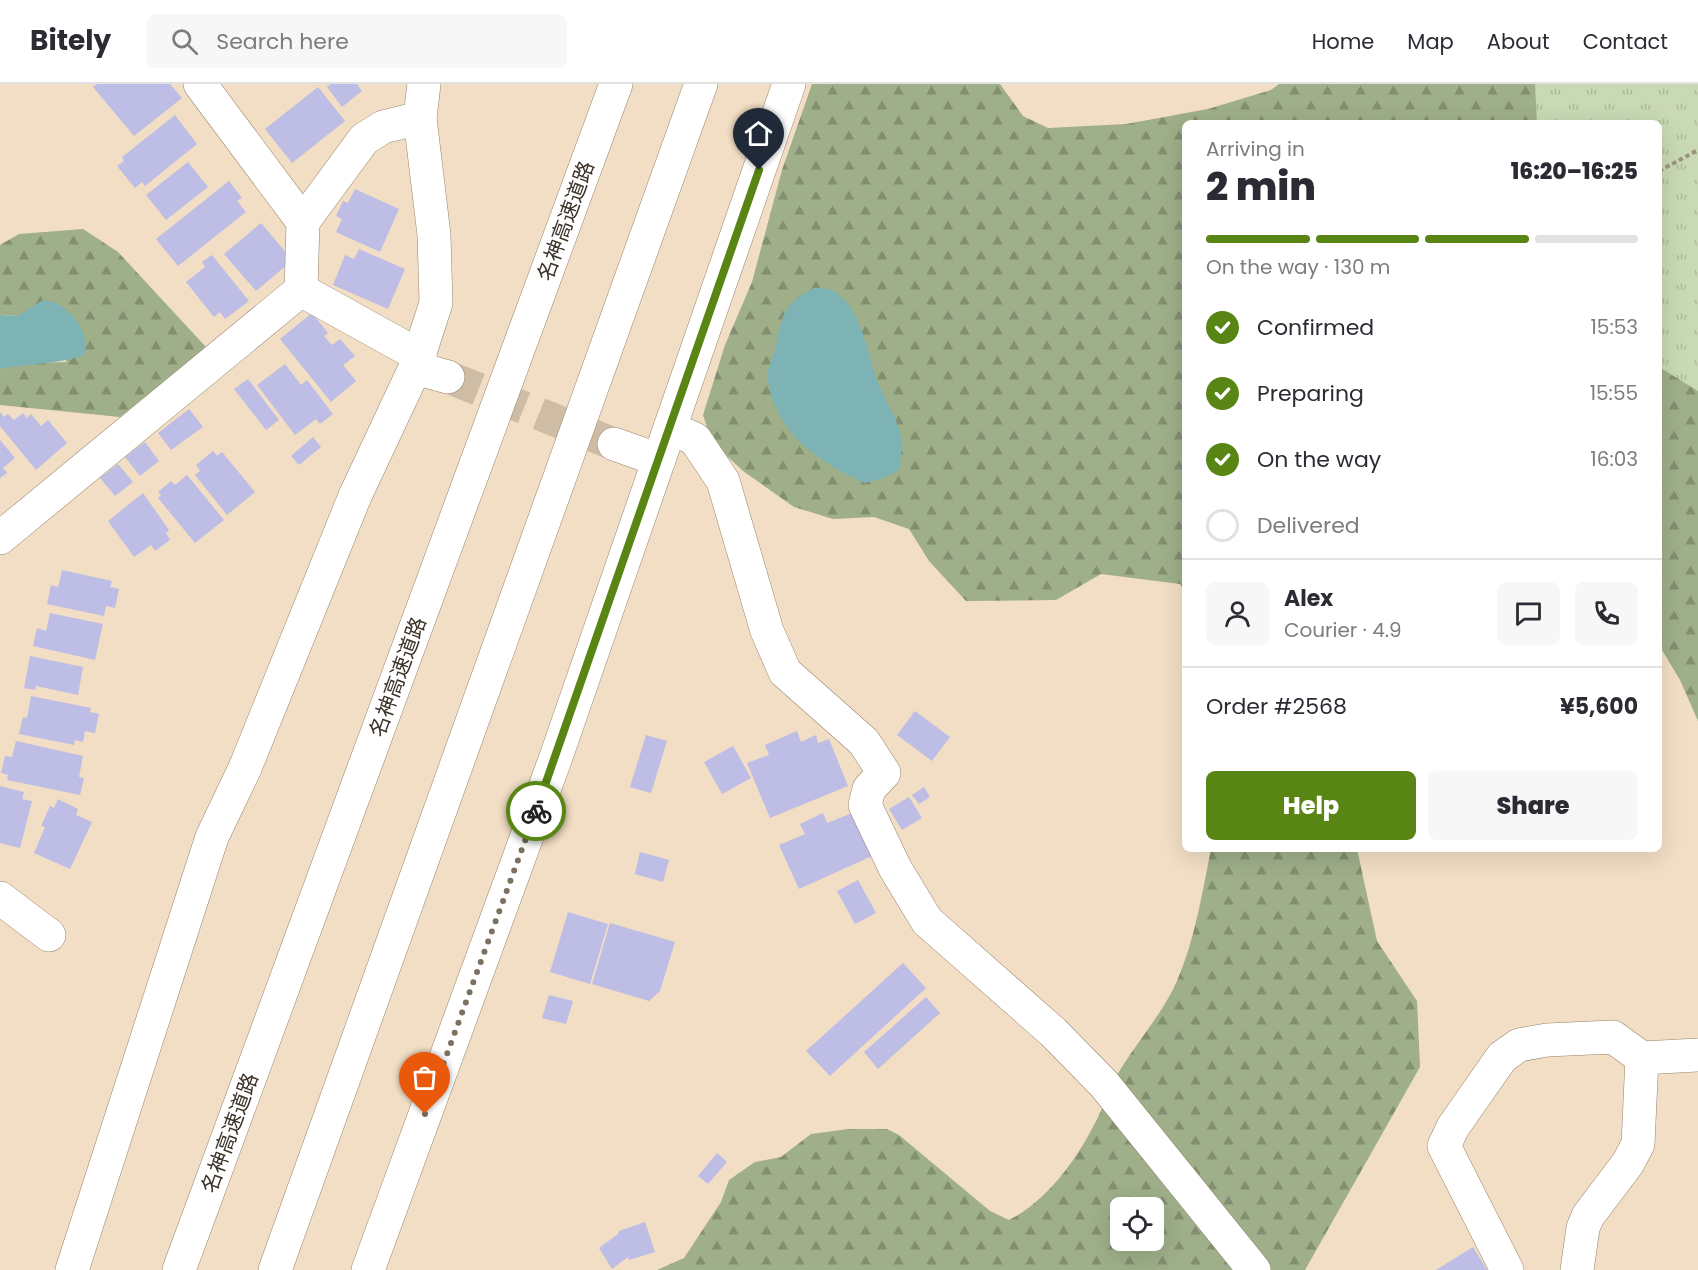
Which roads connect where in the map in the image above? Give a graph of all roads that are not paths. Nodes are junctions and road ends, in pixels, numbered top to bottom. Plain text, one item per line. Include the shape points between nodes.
1 (200, 84) edge
2 (424, 84) edge
3 (616, 84) edge
4 (700, 84) edge
5 (789, 84) edge
6 (420, 118) junction
7 (303, 222) junction
8 (301, 291) junction
9 (417, 362) junction
10 (448, 377) tunnel mouth
11 (670, 428) junction
12 (614, 444) tunnel mouth
13 (659, 460) junction
14 (0, 538) edge
15 (0, 898) edge
16 (49, 934) dead end
17 (1698, 1055) edge
18 (1642, 1058) junction
19 (72, 1270) edge
20 (179, 1270) edge
21 (274, 1270) edge
22 (368, 1270) edge
23 (1254, 1270) edge
24 (1507, 1270) edge
25 (1577, 1270) edge

1 - 7 main road
2 - 6 main road
3 - 20 main road, 名神高速道路
4 - 21 main road
5 - 11 main road
6 - 7 main road via 383,127 364,139
6 - 9 main road via 434,235 436,303
7 - 8 main road
8 - 9 main road
8 - 14 main road
9 - 10 main road
9 - 19 main road via 355,496 245,768 212,837
11 - 13 main road
11 - 23 main road via 694,439 723,481 767,631 785,672 864,742 884,773 869,789 865,805 895,868 927,921 1053,1032 1104,1084
12 - 13 main road
13 - 22 main road via 556,757
15 - 16 main road
17 - 18 main road
18 - 24 main road via 1613,1036 1519,1045 1502,1057 1453,1126 1444,1146
18 - 25 main road via 1638,1144 1588,1216

